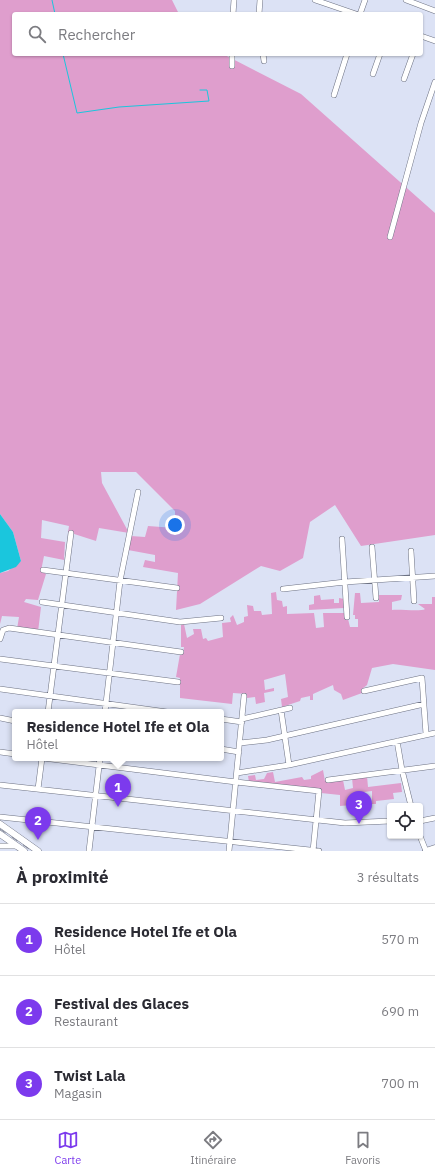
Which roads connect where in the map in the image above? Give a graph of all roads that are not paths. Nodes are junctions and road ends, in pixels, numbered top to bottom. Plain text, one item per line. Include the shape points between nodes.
1 (234, 0) edge
2 (260, 0) edge
3 (315, 0) edge
4 (364, 0) edge
5 (406, 0) edge
6 (325, 2) edge
7 (435, 11) edge
8 (233, 12) edge
9 (259, 12) edge
10 (351, 12) edge
11 (361, 12) edge
12 (423, 37) edge
13 (435, 41) edge
14 (232, 56) edge
15 (263, 56) edge
16 (346, 56) edge
17 (379, 56) edge
18 (412, 56) edge
19 (264, 61) dead end
20 (232, 66) dead end
21 (373, 74) dead end
22 (404, 79) dead end
23 (435, 82) edge
24 (334, 95) dead end
25 (390, 237) dead end
26 (138, 492) dead end
27 (71, 533) dead end
28 (342, 539) dead end
29 (372, 547) dead end
30 (411, 551) dead end
31 (43, 570) dead end
32 (65, 573) junction
33 (435, 576) edge
34 (412, 577) junction
35 (120, 580) junction
36 (375, 581) junction
37 (345, 582) junction
38 (177, 588) dead end
39 (283, 589) dead end
40 (376, 598) dead end
41 (414, 601) dead end
42 (42, 602) dead end
43 (62, 605) junction
44 (117, 612) junction
45 (347, 617) dead end
46 (221, 618) dead end
47 (58, 636) junction
48 (0, 639) edge
49 (113, 643) junction
50 (181, 652) dead end
51 (0, 659) edge
52 (54, 665) junction
53 (110, 672) junction
54 (178, 682) dead end
55 (0, 689) edge
56 (364, 691) dead end
57 (50, 696) junction
58 (244, 696) dead end
59 (106, 704) junction
60 (424, 704) junction
61 (290, 708) dead end
62 (48, 709) edge
63 (105, 709) edge
64 (144, 709) edge
65 (280, 710) junction
66 (0, 718) edge
67 (224, 719) edge
68 (12, 720) edge
69 (242, 721) junction
70 (435, 733) edge
71 (426, 734) junction
72 (285, 736) junction
73 (397, 740) junction
74 (240, 743) junction
75 (224, 750) edge
76 (0, 752) edge
77 (239, 752) junction
78 (12, 754) edge
79 (43, 761) edge
80 (71, 761) edge
81 (100, 761) edge
82 (99, 764) junction
83 (289, 765) junction
84 (435, 766) edge
85 (402, 770) junction
86 (237, 773) junction
87 (328, 780) dead end
88 (236, 782) junction
89 (0, 785) edge
90 (38, 789) junction
91 (95, 795) junction
92 (410, 803) edge
93 (233, 810) junction
94 (0, 817) edge
95 (435, 818) edge
96 (316, 820) junction
97 (423, 820) edge
98 (387, 821) edge
99 (0, 824) edge
100 (92, 827) junction
101 (0, 834) edge
102 (421, 839) edge
103 (230, 841) junction
104 (0, 846) edge
105 (17, 846) junction
106 (435, 848) edge
107 (24, 851) edge
108 (38, 851) edge
109 (89, 851) edge
110 (229, 851) edge
111 (315, 851) edge
112 (426, 851) edge

1 - 8 street
2 - 9 street
3 - 6 street
4 - 11 street
5 - 7 street
6 - 10 street
12 - 13 street
14 - 20 street
15 - 19 street
16 - 24 street
17 - 21 street
18 - 22 street
23 - 25 street via 421,123
26 - 35 street
27 - 32 street
28 - 37 street
29 - 36 street
30 - 34 street
31 - 32 street
32 - 35 street
32 - 43 street
33 - 34 street
34 - 36 street
34 - 41 street
35 - 38 street
35 - 44 street
36 - 37 street
36 - 40 street
37 - 39 street
37 - 45 street
42 - 43 street
43 - 44 street
43 - 47 street
44 - 46 street via 180,622
44 - 49 street
47 - 48 street via 9,628 3,630
47 - 49 street
47 - 52 street
49 - 50 street
49 - 53 street
51 - 52 street
52 - 53 street
52 - 57 street
53 - 54 street
53 - 59 street
55 - 57 street
56 - 60 street via 422,678
57 - 59 street
57 - 62 street
58 - 69 street
59 - 63 street
59 - 64 street
60 - 71 street
60 - 72 street
61 - 65 street
65 - 69 street
65 - 72 street
66 - 68 street
67 - 69 street
69 - 74 street
70 - 71 street
71 - 73 street
72 - 74 street
72 - 83 street
73 - 83 street
73 - 85 street
74 - 77 street
75 - 77 street
76 - 78 street
77 - 86 street
79 - 90 street
80 - 82 street
81 - 82 street
82 - 88 street
82 - 91 street
83 - 86 street
84 - 85 street
85 - 87 street
85 - 92 street
86 - 88 street
88 - 93 street
88 - 96 street via 319,791
89 - 90 street
90 - 91 street
91 - 93 street
91 - 100 street
93 - 96 street
93 - 103 street
94 - 100 street
95 - 97 street
96 - 98 street via 345,823
96 - 111 street
99 - 108 main road
100 - 103 street
100 - 109 street
101 - 105 main road
102 - 112 street
103 - 110 street
103 - 111 street
104 - 105 street
105 - 107 main road
106 - 112 main road

